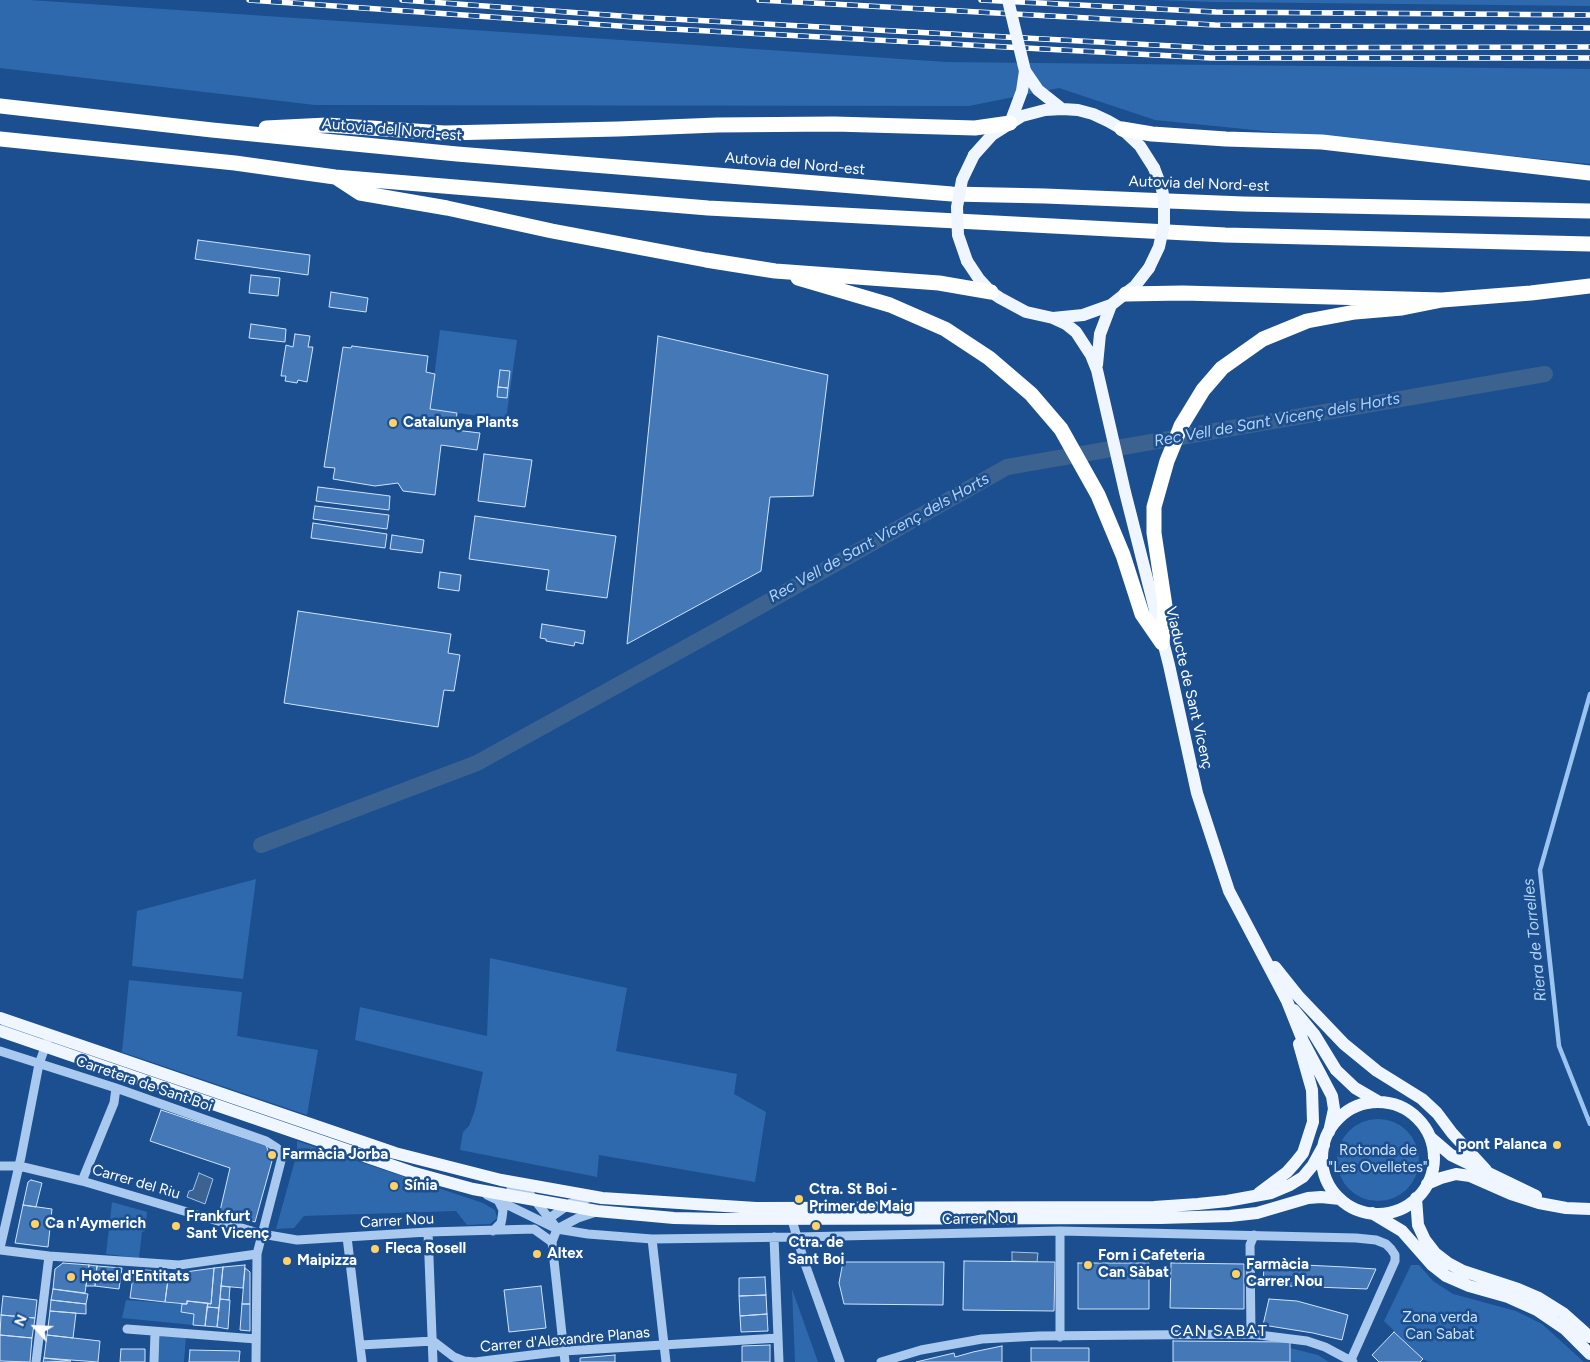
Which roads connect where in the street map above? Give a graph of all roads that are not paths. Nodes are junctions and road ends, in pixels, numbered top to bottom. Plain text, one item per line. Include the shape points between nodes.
1 (1008, 0) edge
2 (1024, 71) junction
3 (0, 106) edge
4 (1062, 109) junction
5 (1010, 123) junction
6 (1122, 129) junction
7 (212, 130) junction
8 (0, 139) edge
9 (1590, 173) edge
10 (335, 177) junction
11 (1590, 211) edge
12 (1590, 244) edge
13 (775, 271) junction
14 (1590, 286) edge
15 (991, 292) junction
16 (1126, 294) junction
17 (1442, 300) junction
18 (1111, 305) junction
19 (1053, 318) junction
20 (1097, 370) junction
21 (1162, 643) junction
22 (1256, 944) junction
23 (1287, 1001) junction
24 (0, 1018) edge
25 (0, 1031) edge
26 (48, 1040) junction
27 (0, 1050) edge
28 (39, 1064) junction
29 (116, 1088) junction
30 (1379, 1102) junction
31 (1329, 1132) junction
32 (1429, 1135) junction
33 (1324, 1146) junction
34 (0, 1166) edge
35 (19, 1166) junction
36 (1486, 1170) junction
37 (483, 1176) junction
38 (82, 1181) junction
39 (1427, 1184) junction
40 (472, 1189) junction
41 (1257, 1196) junction
42 (594, 1197) junction
43 (1416, 1198) junction
44 (1340, 1199) junction
45 (498, 1200) junction
46 (536, 1201) junction
47 (565, 1206) junction
48 (1553, 1206) junction
49 (780, 1208) junction
50 (1584, 1210) edge
51 (596, 1212) junction
52 (1372, 1213) junction
53 (546, 1220) junction
54 (792, 1220) junction
55 (534, 1229) junction
56 (557, 1229) junction
57 (493, 1231) junction
58 (1060, 1231) junction
59 (428, 1232) junction
60 (262, 1234) junction
61 (1254, 1235) junction
62 (347, 1237) junction
63 (774, 1237) junction
64 (797, 1237) junction
65 (652, 1239) junction
66 (552, 1242) junction
67 (0, 1249) edge
68 (257, 1254) junction
69 (49, 1256) junction
70 (127, 1329) dead end
71 (155, 1332) junction
72 (1251, 1334) junction
73 (1060, 1337) junction
74 (1590, 1337) edge
75 (778, 1338) junction
76 (256, 1339) junction
77 (433, 1341) junction
78 (664, 1345) junction
79 (361, 1346) junction
80 (564, 1351) junction
81 (1590, 1354) edge
82 (36, 1362) edge
83 (154, 1362) edge
84 (256, 1362) edge
85 (362, 1362) edge
86 (433, 1362) edge
87 (565, 1362) edge
88 (666, 1362) edge
89 (779, 1362) edge
90 (840, 1362) edge
91 (881, 1362) edge
92 (1351, 1362) edge

1 - 2 main road, bridge
2 - 4 main road via 1038,90
2 - 5 main road via 1022,91
3 - 7 highway, Autovia del Nord-est
4 - 5 main road, Viaducte de Sant Vicenç via 1030,114
4 - 6 main road, Viaducte de Sant Vicenç via 1093,114
5 - 7 highway via 975,128 718,125 444,133 326,125
5 - 15 main road, Viaducte de Sant Vicenç, bridge via 992,135 974,155 962,180 956,207 958,235 967,261
6 - 9 highway via 1226,139 1322,142
6 - 16 main road, Viaducte de Sant Vicenç, bridge via 1140,146 1154,168 1163,195 1164,224 1159,247 1149,268
7 - 11 highway, Autovia del Nord-est via 513,159 952,194
8 - 10 highway via 235,163
10 - 12 highway via 718,208 1224,235
10 - 13 highway via 360,193
13 - 15 highway via 939,283
13 - 21 highway via 890,305 945,330 989,358 1031,394 1061,428 1098,495 1123,555 1142,614
14 - 17 highway
15 - 19 main road, Viaducte de Sant Vicenç via 1026,312
16 - 17 highway
16 - 18 main road, Viaducte de Sant Vicenç
17 - 21 highway via 1307,321 1264,339 1222,368 1203,390 1181,426 1154,508 1154,533 1165,606
18 - 19 main road, Viaducte de Sant Vicenç via 1083,315
18 - 20 main road, Viaducte de Sant Vicenç via 1100,334
19 - 20 main road, Viaducte de Sant Vicenç via 1076,332
20 - 21 main road, Viaducte de Sant Vicenç
21 - 22 main road, Viaducte de Sant Vicenç via 1197,793 1216,856 1229,891
22 - 23 main road, Viaducte de Sant Vicenç
22 - 36 main road via 1299,997 1344,1044 1377,1071 1422,1099
23 - 30 main road, Viaducte de Sant Vicenç via 1314,1034 1336,1070 1355,1088
23 - 31 main road, Viaducte de Sant Vicenç via 1303,1042 1332,1096 1334,1109
23 - 41 main road via 1312,1090 1313,1122 1295,1163
24 - 26 main road
25 - 26 main road
26 - 28 street
26 - 37 main road via 378,1147
26 - 40 main road via 411,1172
27 - 28 street, Carretera de Sant Boi
28 - 29 street, Carretera de Sant Boi
28 - 35 street
29 - 38 street via 114,1103
29 - 60 street, Carretera de Sant Boi via 278,1148 282,1156
30 - 31 main road via 1347,1112
30 - 32 main road via 1392,1104 1414,1115
31 - 33 main road
32 - 36 main road via 1451,1155
32 - 39 main road via 1434,1157
33 - 41 main road via 1313,1164 1290,1185
33 - 44 main road via 1327,1182
34 - 35 street, Carrer del Riu
35 - 38 street, Carrer del Riu
35 - 67 street
36 - 48 main road
37 - 42 main road
37 - 46 street via 529,1193
38 - 60 street, Carrer del Riu
39 - 43 main road
39 - 48 main road via 1456,1174 1470,1176 1511,1194
40 - 45 street, Carrer Nou
40 - 46 main road
41 - 49 main road via 1154,1207
42 - 47 street
42 - 49 main road
43 - 52 main road via 1398,1210
43 - 74 main road via 1418,1225 1435,1253 1463,1271 1539,1298
44 - 52 main road via 1355,1209
44 - 54 main road via 1308,1198 1256,1213 1230,1216
45 - 53 street, Carrer Nou
45 - 57 street via 502,1218
46 - 47 main road
46 - 53 street
47 - 51 main road
47 - 53 street
48 - 50 main road
49 - 54 street
51 - 54 main road via 689,1219
51 - 56 street
52 - 81 main road via 1402,1230 1432,1265 1446,1276 1508,1296 1537,1310 1565,1329
53 - 55 street
53 - 56 street, Carrer Nou
54 - 64 street
55 - 57 street, Carrer Nou
55 - 66 street
56 - 65 street, Carrer Nou
56 - 66 street
57 - 59 street, Carrer Nou
58 - 61 street, Carrer Nou
58 - 64 street, Carrer Nou
58 - 73 street
59 - 62 street, Carrer Nou
59 - 77 street
60 - 62 street, Carrer Nou via 297,1240
60 - 68 street
61 - 72 street via 1250,1245
61 - 92 street, Carrer Nou via 1356,1238 1386,1244 1395,1261
62 - 79 street
63 - 64 street, Carrer Nou
63 - 65 street, Carrer Nou
63 - 75 street
64 - 90 street
65 - 78 street
66 - 80 street
67 - 69 street
68 - 69 street via 179,1265
68 - 76 street
69 - 82 street
70 - 71 street
71 - 76 street
71 - 83 street
72 - 73 street
72 - 92 street via 1307,1341
73 - 91 street via 982,1339 921,1350
75 - 78 street, Carrer d'Alexandre Planas
75 - 89 street
76 - 84 street
77 - 79 street
77 - 80 street, Carrer d'Alexandre Planas via 454,1357 475,1362
77 - 86 street
78 - 80 street, Carrer d'Alexandre Planas
78 - 88 street
79 - 85 street
80 - 87 street

